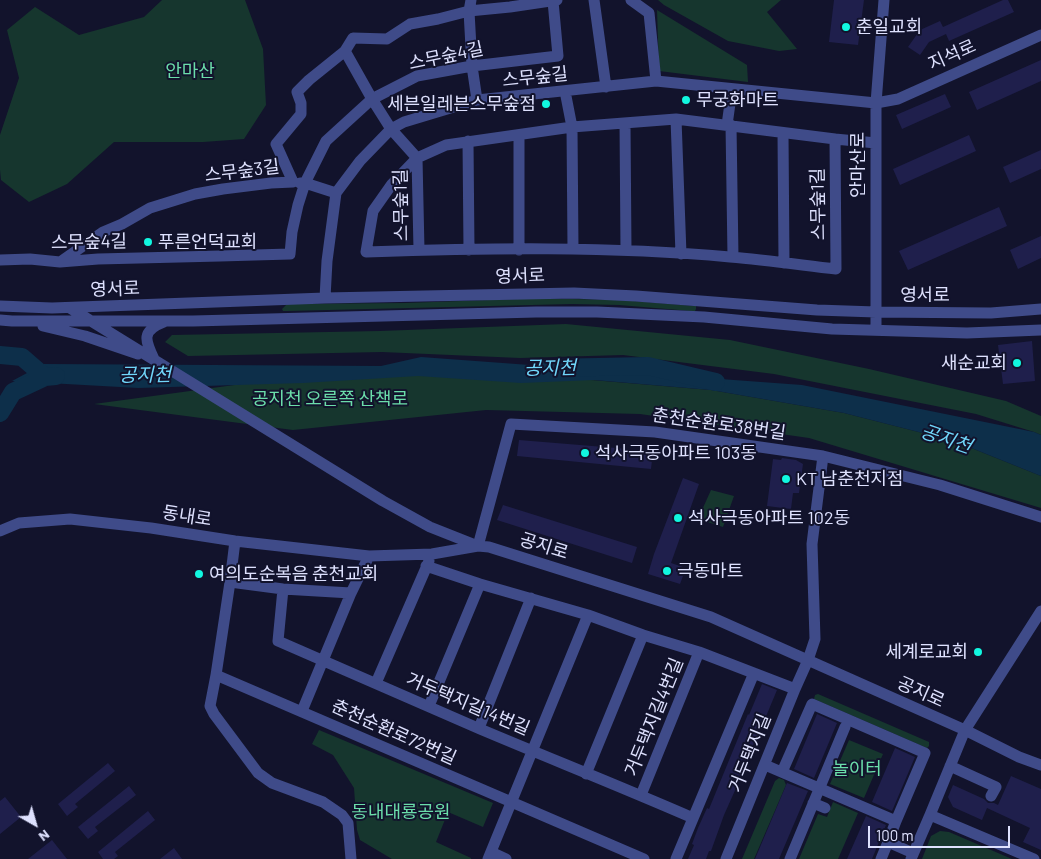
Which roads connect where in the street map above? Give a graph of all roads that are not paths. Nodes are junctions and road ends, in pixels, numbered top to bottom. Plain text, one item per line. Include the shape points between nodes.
1 (555, 0) edge
2 (594, 0) edge
3 (632, 0) edge
4 (884, 0) edge
5 (645, 4) edge
6 (470, 6) edge
7 (1041, 35) edge
8 (344, 51) junction
9 (472, 66) junction
10 (656, 81) junction
11 (606, 87) junction
12 (732, 89) junction
13 (565, 91) junction
14 (372, 99) junction
15 (477, 100) junction
16 (876, 103) junction
17 (676, 120) junction
18 (625, 122) junction
19 (729, 125) junction
20 (572, 128) junction
21 (391, 129) junction
22 (783, 133) junction
23 (519, 135) junction
24 (835, 140) junction
25 (468, 141) junction
26 (876, 143) junction
27 (417, 158) junction
28 (299, 183) junction
29 (336, 193) junction
30 (573, 249) junction
31 (419, 250) junction
32 (469, 250) junction
33 (519, 250) junction
34 (626, 250) junction
35 (681, 254) junction
36 (732, 257) junction
37 (0, 260) edge
38 (60, 262) junction
39 (784, 263) junction
40 (325, 298) junction
41 (0, 306) edge
42 (70, 308) junction
43 (1041, 309) edge
44 (814, 310) junction
45 (876, 312) junction
46 (935, 312) junction
47 (0, 320) edge
48 (167, 321) junction
49 (20, 322) junction
50 (93, 322) junction
51 (810, 327) junction
52 (876, 330) junction
53 (1041, 330) edge
54 (931, 332) junction
55 (143, 350) junction
56 (823, 456) junction
57 (1041, 517) edge
58 (0, 531) edge
59 (235, 541) junction
60 (478, 546) junction
61 (432, 554) junction
62 (369, 556) junction
63 (426, 566) junction
64 (230, 582) junction
65 (480, 584) junction
66 (283, 589) junction
67 (351, 593) junction
68 (531, 598) junction
69 (1041, 611) edge
70 (588, 615) junction
71 (643, 635) junction
72 (699, 652) junction
73 (323, 660) junction
74 (808, 660) junction
75 (754, 673) junction
76 (216, 675) junction
77 (376, 683) junction
78 (794, 689) junction
79 (429, 706) junction
80 (302, 712) junction
81 (845, 727) dead end
82 (479, 728) junction
83 (964, 730) junction
84 (533, 750) junction
85 (765, 764) junction
86 (1041, 765) edge
87 (950, 766) junction
88 (782, 772) junction
89 (586, 774) junction
90 (820, 788) junction
91 (641, 795) junction
92 (991, 796) dead end
93 (511, 802) junction
94 (813, 803) junction
95 (825, 808) dead end
96 (930, 815) junction
97 (693, 818) junction
98 (896, 821) junction
99 (888, 842) junction
100 (490, 856) edge
101 (912, 856) edge
102 (351, 859) edge
103 (506, 859) edge
104 (644, 859) edge
105 (676, 859) edge
106 (726, 859) edge
107 (790, 859) edge
108 (881, 859) edge
109 (1034, 859) edge

1 - 6 street, 스무숲3길 via 510,7
1 - 9 street, 스무숲4길 via 558,56
2 - 11 street
3 - 5 street
4 - 16 street, 안마산로
5 - 10 street via 649,12
6 - 8 street, 스무숲3길 via 410,24 387,39 353,38
6 - 9 street
7 - 16 street, 지석로 via 898,99
8 - 14 street
8 - 28 street, 스무숲3길 via 297,92 301,114 276,144
9 - 14 street, 스무숲4길 via 417,76
9 - 15 street
10 - 11 street, 스무숲길
10 - 12 street, 스무숲길
11 - 13 street, 스무숲길
12 - 16 street, 스무숲길
12 - 19 street
13 - 15 street, 스무숲길
13 - 20 street
14 - 21 street
14 - 28 street, 스무숲4길 via 326,141
15 - 21 street, 스무숲길
16 - 26 street, 안마산로
17 - 18 street, 스무숲1길
17 - 19 street, 스무숲1길
17 - 35 street
18 - 20 street, 스무숲1길
18 - 34 street
19 - 22 street, 스무숲1길
19 - 36 street
20 - 23 street, 스무숲1길
20 - 30 street
21 - 27 street
21 - 29 street, 스무숲길 via 360,161
22 - 24 street, 스무숲1길
22 - 39 street, 스무숲1길
23 - 25 street, 스무숲1길
23 - 33 street
24 - 26 street
24 - 39 street, 스무숲1길 via 836,269
25 - 27 street, 스무숲1길 via 446,145
25 - 32 street
26 - 45 street, 안마산로
27 - 31 street, 스무숲1길
27 - 31 street, 스무숲1길 via 392,184 373,211 366,252
28 - 29 street
28 - 38 street, 스무숲3길 via 223,189 150,208 104,232
28 - 38 street, 스무숲4길 via 290,254
29 - 40 street, 스무숲길
30 - 33 street, 스무숲1길
30 - 34 street, 스무숲1길
31 - 32 street, 스무숲1길
32 - 33 street, 스무숲1길
34 - 35 street, 스무숲1길
35 - 36 street, 스무숲1길
36 - 39 street, 스무숲1길
37 - 38 street, 스무숲4길
40 - 42 street, 영서로
40 - 44 street, 영서로 via 574,292
41 - 42 street, 영서로
42 - 50 street
43 - 46 street, 영서로 via 991,313
44 - 45 street, 영서로
44 - 51 street via 819,320
45 - 46 street, 영서로
45 - 52 street, 안마산로
46 - 54 street via 926,323
47 - 49 street, 영서로
48 - 50 street, 영서로
48 - 51 street, 영서로 via 597,312
48 - 55 street via 149,330
49 - 50 street, 영서로
49 - 55 street
50 - 55 street
51 - 52 street, 영서로
52 - 54 street, 영서로
53 - 54 street, 영서로
55 - 60 street, 공지로 via 383,501 430,527
56 - 57 street, 춘천순환로38번길 via 940,485
56 - 60 street, 춘천순환로38번길 via 655,432 510,424
56 - 74 street via 812,544 815,639
58 - 59 street, 동내로 via 19,522 70,520
59 - 62 street, 동내로
59 - 64 street
60 - 61 street, 동내로
60 - 74 street, 공지로 via 710,617
61 - 62 street, 동내로
61 - 63 street
62 - 67 street
63 - 65 street, 거두택지길4번길
63 - 77 street
64 - 66 street
64 - 76 street
65 - 68 street, 거두택지길4번길
65 - 79 street
66 - 67 street
66 - 73 street, 거두택지길14번길 via 278,641
67 - 73 street
68 - 70 street, 거두택지길4번길
68 - 82 street
69 - 83 street
70 - 71 street, 거두택지길4번길
70 - 84 street
71 - 72 street, 거두택지길4번길
71 - 89 street
72 - 75 street, 거두택지길4번길
72 - 91 street, 거두택지길4번길
73 - 77 street, 거두택지길14번길
73 - 80 street
74 - 78 street, 거두택지길
74 - 83 street, 공지로
75 - 78 street, 거두택지길4번길
75 - 97 street
76 - 80 street, 춘천순환로72번길
76 - 102 street via 210,706 214,714 258,772 272,783 323,802 342,815 348,823
77 - 79 street, 거두택지길14번길
78 - 85 street, 거두택지길
79 - 82 street, 거두택지길14번길
80 - 93 street, 춘천순환로72번길
81 - 90 street
82 - 84 street, 거두택지길14번길
83 - 86 street, 공지로
83 - 87 street
84 - 89 street, 거두택지길14번길
84 - 93 street
85 - 88 street
85 - 106 street, 거두택지길
87 - 92 street via 996,787
87 - 96 street
88 - 90 street
88 - 98 street via 812,704 821,707 925,753
89 - 91 street, 거두택지길14번길
90 - 94 street
90 - 98 street
91 - 97 street, 거두택지길14번길
93 - 100 street
93 - 104 street, 춘천순환로72번길
94 - 95 street
94 - 107 street
96 - 101 street
96 - 109 street
97 - 105 street
98 - 99 street
99 - 101 street
99 - 108 street
100 - 103 street

